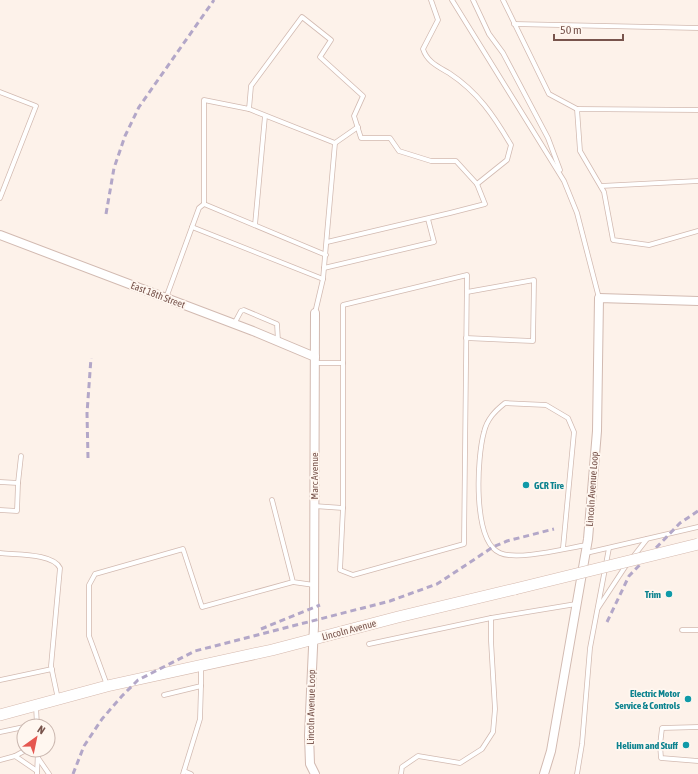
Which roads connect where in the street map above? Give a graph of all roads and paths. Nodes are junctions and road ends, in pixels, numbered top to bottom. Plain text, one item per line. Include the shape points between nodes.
1 (430, 0) edge
2 (452, 0) edge
3 (473, 0) edge
4 (503, 0) edge
5 (514, 24) junction
6 (698, 28) edge
7 (0, 92) edge
8 (577, 109) junction
9 (249, 110) junction
10 (698, 110) edge
11 (265, 116) junction
12 (358, 127) junction
13 (335, 144) junction
14 (564, 181) junction
15 (698, 181) edge
16 (477, 184) junction
17 (601, 186) junction
18 (0, 198) edge
19 (204, 204) junction
20 (428, 219) junction
21 (255, 225) junction
22 (192, 227) junction
23 (698, 231) edge
24 (0, 235) edge
25 (327, 242) junction
26 (326, 255) junction
27 (324, 268) junction
28 (323, 278) junction
29 (467, 292) junction
30 (166, 298) junction
31 (599, 298) junction
32 (698, 301) edge
33 (315, 313) joint
34 (234, 324) junction
35 (466, 338) junction
36 (278, 342) junction
37 (315, 360) junction
38 (343, 363) junction
39 (21, 456) dead end
40 (0, 482) edge
41 (18, 483) junction
42 (272, 500) dead end
43 (314, 506) junction
44 (343, 508) junction
45 (0, 510) edge
46 (698, 527) edge
47 (648, 538) junction
48 (588, 544) junction
49 (698, 544) edge
50 (563, 548) junction
51 (609, 548) junction
52 (0, 553) edge
53 (586, 553) junction
54 (293, 582) junction
55 (314, 585) junction
56 (577, 604) junction
57 (597, 610) junction
58 (491, 618) junction
59 (682, 630) dead end
60 (698, 630) edge
61 (313, 639) junction
62 (369, 644) dead end
63 (201, 666) junction
64 (52, 669) junction
65 (0, 680) edge
66 (107, 686) junction
67 (201, 686) junction
68 (164, 695) dead end
69 (58, 699) junction
70 (36, 705) junction
71 (0, 715) edge
72 (37, 718) edge
73 (698, 727) edge
74 (16, 729) edge
75 (0, 732) edge
76 (15, 756) joint
77 (38, 758) joint
78 (0, 760) edge
79 (698, 761) edge
80 (37, 773) edge
81 (184, 773) edge
82 (49, 774) edge
83 (191, 774) edge
84 (315, 774) edge
85 (402, 774) edge
86 (544, 774) edge
87 (577, 774) edge

1 - 16 lane via 438,20 423,49 425,54 432,63 461,82 487,106 511,145 507,160
2 - 14 lane
3 - 14 lane via 489,34 503,53 548,138
4 - 5 lane
5 - 6 lane
5 - 8 lane via 549,94
7 - 18 lane via 36,106
8 - 10 lane
8 - 17 lane via 580,151
9 - 11 lane
9 - 12 lane via 251,86 302,17 331,40 320,57 363,96 354,116
9 - 19 lane via 204,100
11 - 13 lane
11 - 21 lane
12 - 13 lane
12 - 16 lane via 361,138 390,138 399,150 431,161 456,162
13 - 25 lane
14 - 31 lane via 577,213
15 - 17 lane
16 - 20 lane via 485,204
17 - 23 lane via 613,240 649,245
19 - 21 lane
19 - 22 lane via 199,208
20 - 25 lane
20 - 27 lane via 434,242
21 - 26 lane
22 - 28 lane
22 - 30 lane
24 - 30 street, East 18th Street
25 - 26 lane
26 - 27 lane
27 - 28 lane
28 - 33 lane
29 - 35 lane
29 - 35 lane via 534,280 533,341
29 - 38 lane via 467,275 343,305
30 - 34 street, East 18th Street
31 - 32 street
31 - 48 street, Lincoln Avenue Loop via 597,431
33 - 37 street, Marc Avenue
34 - 36 street, East 18th Street
34 - 36 lane via 244,310 277,324
35 - 44 lane via 464,544 353,575 340,570
36 - 37 street, East 18th Street
37 - 38 lane
37 - 43 street, Marc Avenue
38 - 44 lane
39 - 41 lane
40 - 41 lane
41 - 45 lane via 17,511
42 - 54 lane
43 - 44 lane
43 - 55 street, Marc Avenue
46 - 47 lane
47 - 51 lane
47 - 57 lane via 619,574
48 - 50 lane
48 - 53 street, Lincoln Avenue Loop
49 - 61 street, Lincoln Avenue, bridge
50 - 50 lane via 515,556 499,553 488,542 479,511 482,446 484,432 492,414 505,403 546,405 568,418 574,432
51 - 53 lane
51 - 57 lane
52 - 64 lane via 50,558 60,568
53 - 56 street, Lincoln Avenue Loop
54 - 55 lane
54 - 66 lane via 202,607 183,549 95,574 89,585 89,636
55 - 61 street, Marc Avenue
56 - 58 lane
56 - 86 street, Lincoln Avenue Loop via 551,751
57 - 87 lane via 590,648
58 - 62 lane
58 - 85 lane via 495,709 493,732 482,749 460,763 418,756 402,768
59 - 60 lane
61 - 63 street, Lincoln Avenue
61 - 84 street, Lincoln Avenue Loop via 309,735 310,764
63 - 66 street, Lincoln Avenue
63 - 67 lane
64 - 65 lane
64 - 69 lane
66 - 69 street, Lincoln Avenue
67 - 68 lane
67 - 81 lane via 200,719
69 - 70 street, Lincoln Avenue
70 - 71 street, Lincoln Avenue
70 - 72 lane
73 - 79 lane via 662,728 660,745 662,758
74 - 75 lane
76 - 78 lane
76 - 80 lane
77 - 80 lane
77 - 82 lane
81 - 83 lane

